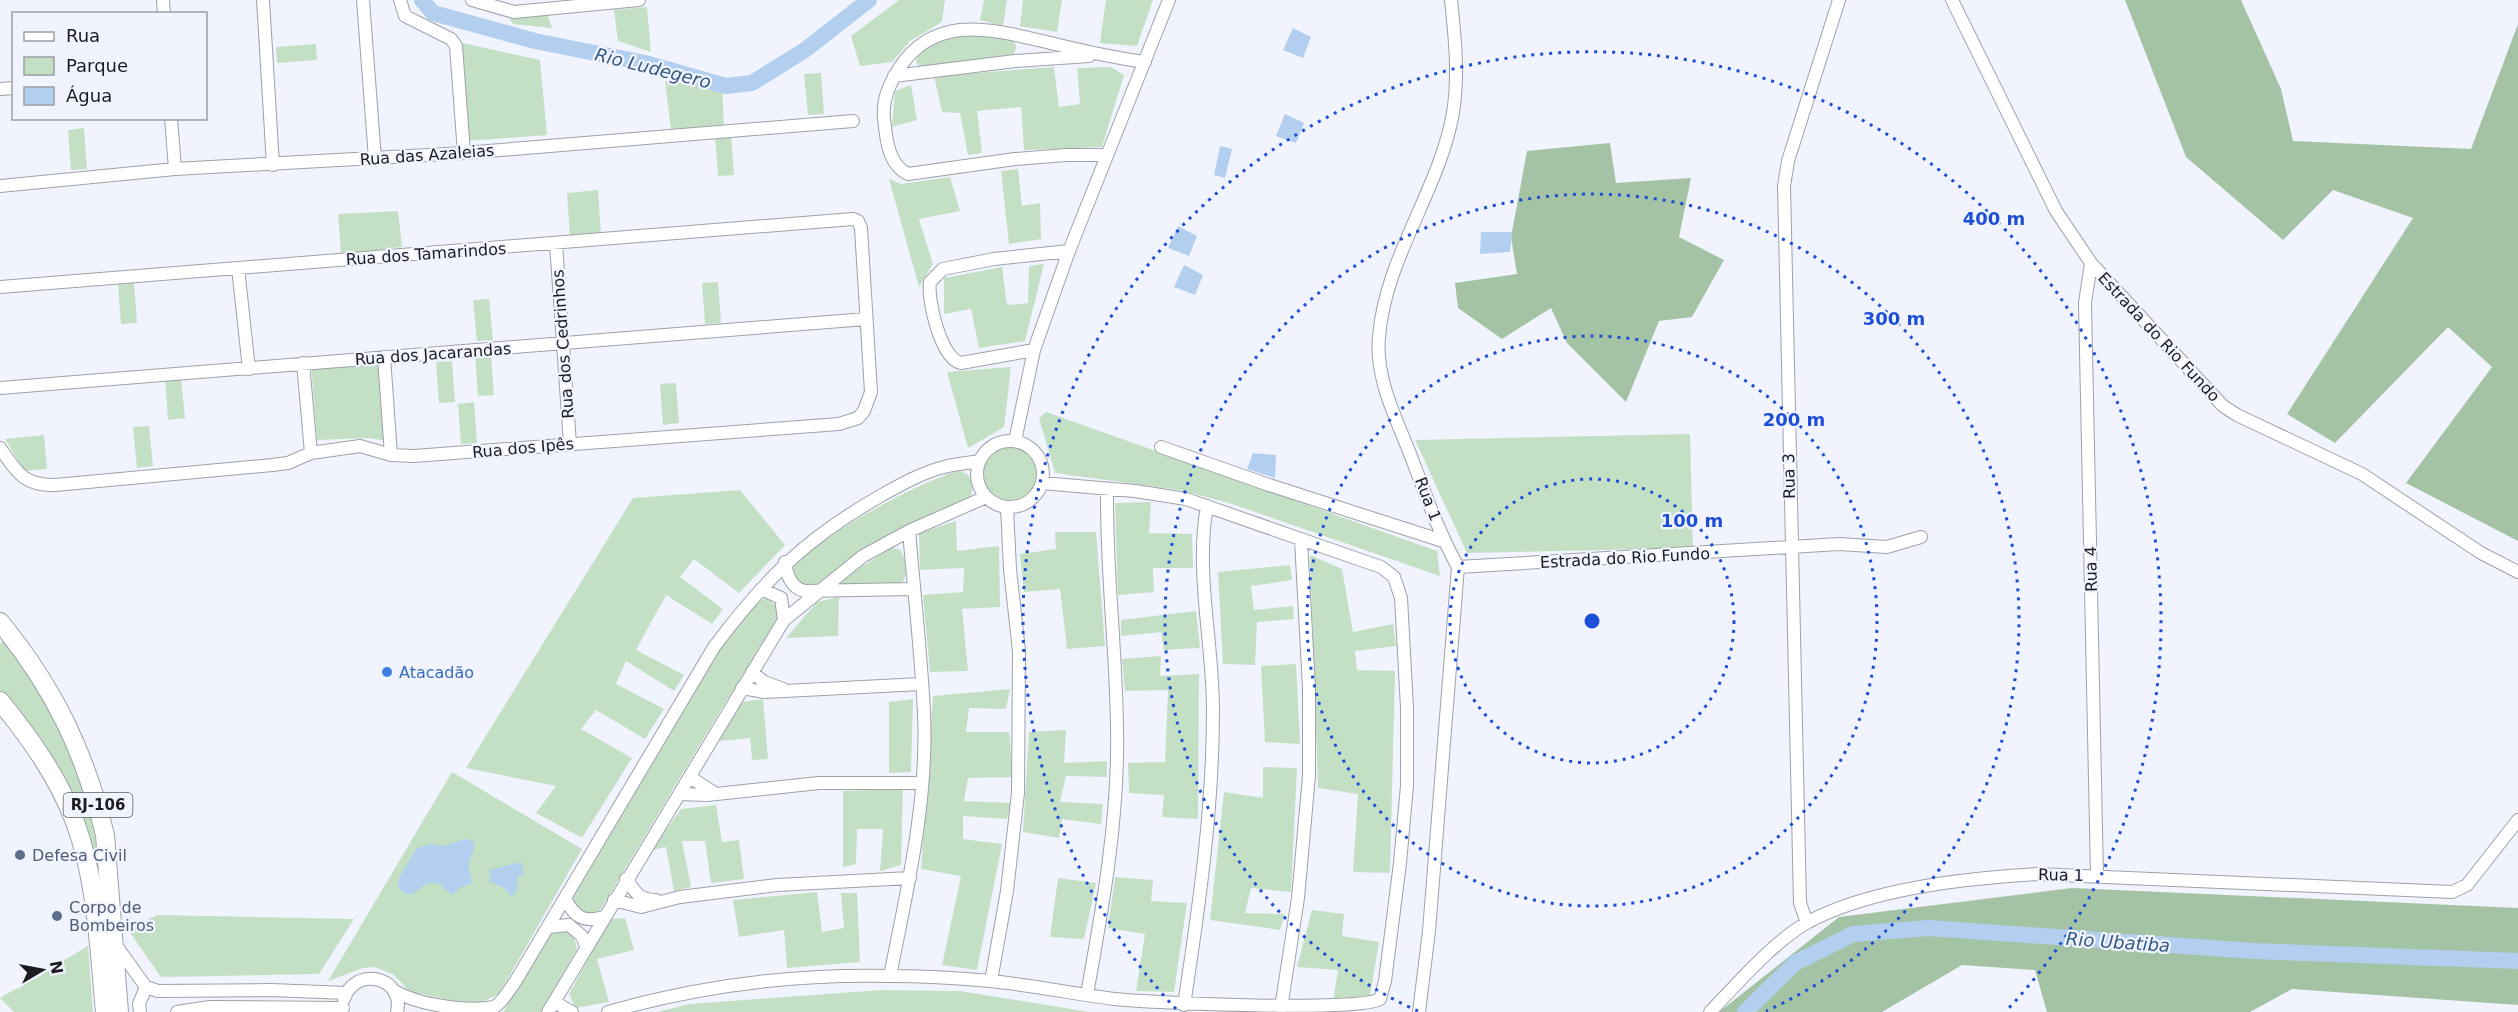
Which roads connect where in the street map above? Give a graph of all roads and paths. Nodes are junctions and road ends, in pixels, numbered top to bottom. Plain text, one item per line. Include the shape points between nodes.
1 (263, 0) edge
2 (363, 0) edge
3 (400, 0) edge
4 (472, 0) edge
5 (639, 0) edge
6 (1169, 0) edge
7 (1451, 0) edge
8 (1839, 0) edge
9 (1952, 0) edge
10 (1019, 36) junction
11 (910, 51) junction
12 (1103, 56) junction
13 (1016, 61) junction
14 (1144, 62) junction
15 (918, 73) junction
16 (894, 76) junction
17 (171, 120) edge
18 (853, 121) dead end
19 (464, 153) junction
20 (1106, 155) junction
21 (375, 159) junction
22 (273, 165) junction
23 (175, 169) junction
24 (0, 186) edge
25 (853, 219) joint
26 (556, 244) junction
27 (1069, 251) junction
28 (2091, 263) junction
29 (238, 268) junction
30 (0, 287) edge
31 (866, 319) junction
32 (562, 345) junction
33 (1034, 350) junction
34 (384, 357) junction
35 (303, 363) junction
36 (249, 369) junction
37 (0, 388) edge
38 (1015, 441) junction
39 (570, 444) junction
40 (1161, 447) dead end
41 (0, 448) edge
42 (311, 453) junction
43 (391, 455) junction
44 (980, 461) junction
45 (1042, 483) junction
46 (1107, 489) junction
47 (986, 496) junction
48 (1206, 506) junction
49 (1007, 507) junction
50 (909, 531) junction
51 (1921, 537) dead end
52 (1301, 540) junction
53 (1443, 541) junction
54 (1791, 549) junction
55 (785, 562) junction
56 (1458, 567) junction
57 (2518, 572) edge
58 (761, 589) junction
59 (914, 589) junction
60 (818, 591) junction
61 (784, 620) junction
62 (0, 622) edge
63 (752, 672) junction
64 (921, 684) junction
65 (742, 688) junction
66 (787, 690) junction
67 (0, 701) edge
68 (690, 777) junction
69 (921, 783) junction
70 (679, 794) junction
71 (716, 794) junction
72 (2518, 820) edge
73 (2097, 876) junction
74 (910, 878) junction
75 (626, 879) junction
76 (565, 899) junction
77 (614, 900) junction
78 (663, 900) junction
79 (603, 917) junction
80 (1807, 923) junction
81 (548, 927) junction
82 (114, 942) junction
83 (586, 946) junction
84 (890, 976) junction
85 (991, 981) junction
86 (146, 987) junction
87 (393, 990) junction
88 (346, 993) junction
89 (1087, 994) junction
90 (1184, 1005) junction
91 (551, 1007) edge
92 (1281, 1008) junction
93 (343, 1010) edge
94 (431, 1010) edge
95 (494, 1010) edge
96 (105, 1012) edge
97 (119, 1012) edge
98 (140, 1012) edge
99 (177, 1012) edge
100 (397, 1012) edge
101 (468, 1012) edge
102 (572, 1012) edge
103 (608, 1012) edge
104 (1419, 1012) edge
105 (1710, 1012) edge

1 - 22 street
2 - 21 street
3 - 19 street via 405,15 451,39 456,46
4 - 5 street via 514,12
6 - 14 street
7 - 53 street, Rua 1 via 1457,67 1452,114 1435,171 1385,296 1378,339 1387,395
8 - 54 street, Rua 3 via 1788,161 1784,186
9 - 28 street, Estrada do Rio Fundo via 2056,210
10 - 11 street via 959,30 935,37
10 - 12 street
10 - 13 street via 1022,51
11 - 15 street via 910,66
11 - 16 street
12 - 13 street
12 - 14 street
13 - 15 street
14 - 20 street
15 - 16 street
16 - 20 street via 884,101 885,126 892,158 908,174 1066,154
17 - 23 street
18 - 19 street, Rua das Azaleias
19 - 21 street, Rua das Azaleias
20 - 27 street
21 - 22 street, Rua das Azaleias
22 - 23 street, Rua das Azaleias
23 - 24 street, Rua das Azaleias
25 - 26 street, Rua dos Tamarindos
25 - 31 street, Rua dos Ipês via 861,228
26 - 29 street, Rua dos Tamarindos
26 - 32 street, Rua dos Cedrinhos
27 - 33 street
27 - 33 street via 944,269 930,282 930,300 945,350 953,360 961,363
28 - 57 street, Estrada do Rio Fundo via 2223,406 2362,474 2470,547
28 - 73 street, Rua 4 via 2085,303
29 - 30 street, Rua dos Tamarindos
29 - 36 street
31 - 32 street, Rua dos Jacarandas
31 - 39 street, Rua dos Ipês via 871,392 864,411 852,422
32 - 34 street, Rua dos Jacarandas
32 - 39 street, Rua dos Cedrinhos
33 - 38 street
34 - 35 street, Rua dos Jacarandas
34 - 43 street
35 - 36 street, Rua dos Jacarandas
35 - 42 street
36 - 37 street, Rua dos Jacarandas
38 - 44 street via 994,445
38 - 45 street via 1026,444 1041,460
39 - 43 street, Rua dos Ipês
40 - 53 street
41 - 42 street, Rua dos Ipês via 20,475 43,485 280,464
42 - 43 street, Rua dos Ipês via 360,446
44 - 47 street via 978,480
44 - 55 street via 942,467 893,489 844,516
45 - 46 street
45 - 49 street via 1029,501
46 - 48 street via 1186,499
46 - 89 street via 1117,771 1104,899
47 - 49 street
47 - 50 street
48 - 52 street
48 - 90 street via 1203,544 1213,709 1211,787
49 - 85 street via 1019,651 1018,793 1007,891
50 - 59 street
50 - 60 street via 863,556
51 - 54 street, Estrada do Rio Fundo via 1887,547 1839,544
52 - 92 street via 1309,776 1300,877
52 - 92 street via 1381,567 1398,583 1407,708 1407,786 1395,913 1380,999 1361,1008
53 - 56 street, Rua 1
54 - 56 street, Estrada do Rio Fundo
54 - 80 street, Rua 3 via 1800,903
55 - 58 street
55 - 60 street via 787,574 798,589
56 - 104 street
58 - 61 street via 781,598
58 - 76 street via 714,647
59 - 60 street
59 - 64 street
60 - 61 street
61 - 63 street
62 - 82 highway, RJ-106 via 63,714 88,773 105,835
63 - 65 street
63 - 66 street via 764,682
64 - 66 street
64 - 69 street
65 - 66 street
65 - 68 street
67 - 96 highway, RJ-106 via 50,771 75,822 91,890
68 - 70 street
68 - 71 street
69 - 71 street via 819,783
69 - 74 street
70 - 71 street
70 - 75 street
72 - 73 street, Rua 1 via 2467,885 2454,891
73 - 80 street, Rua 1 via 2037,874 1957,883 1864,899
74 - 78 street via 814,881
74 - 84 street
75 - 77 street
75 - 78 street via 644,899
76 - 79 street via 583,920
76 - 81 street
77 - 78 street via 641,907
77 - 79 street
79 - 83 street
80 - 105 street, Rua 1 via 1768,954
81 - 83 street via 569,925 582,936
81 - 95 street
82 - 86 street
82 - 97 highway, RJ-106
83 - 91 street
84 - 85 street
84 - 103 street via 822,977 720,988
85 - 89 street
86 - 88 street via 177,992
86 - 98 street
87 - 88 street via 381,980 364,978
87 - 94 street
87 - 100 street
88 - 93 street
89 - 90 street
90 - 92 street
91 - 102 street
93 - 99 street via 221,1007
94 - 101 street
95 - 101 street

